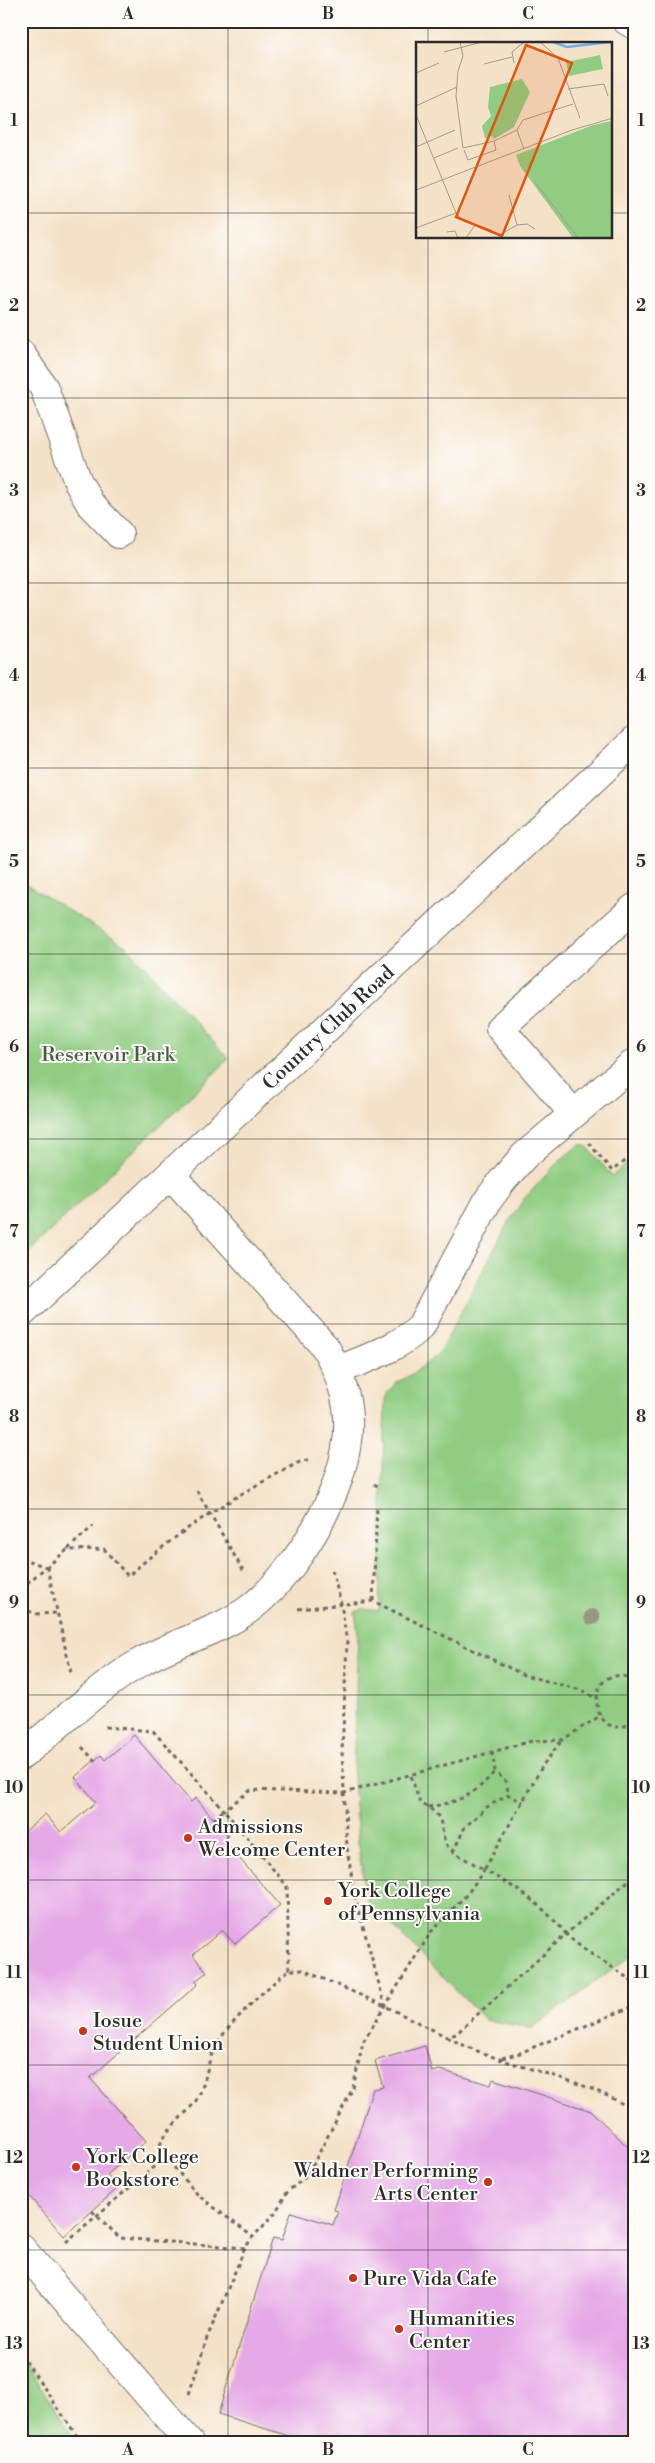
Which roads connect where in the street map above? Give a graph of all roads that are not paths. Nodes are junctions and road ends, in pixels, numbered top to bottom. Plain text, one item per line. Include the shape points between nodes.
1 (627, 21) edge
2 (634, 25) edge
3 (21, 354) edge
4 (119, 534) dead end
5 (634, 741) edge
6 (634, 908) edge
7 (634, 1063) edge
8 (573, 1113) junction
9 (171, 1175) junction
10 (21, 1314) edge
11 (339, 1370) junction
12 (21, 1756) edge
13 (21, 2248) edge
14 (183, 2436) edge

1 - 2 main road
3 - 4 main road via 44,388 78,482 91,505
5 - 9 main road, Country Club Road
6 - 8 main road via 500,1028
7 - 8 main road
8 - 11 main road via 524,1156 488,1200 421,1326 411,1337
9 - 10 main road, Country Club Road
9 - 11 main road via 325,1347
11 - 12 main road via 348,1408 346,1453 319,1522 280,1579 233,1619 141,1662
13 - 14 main road

